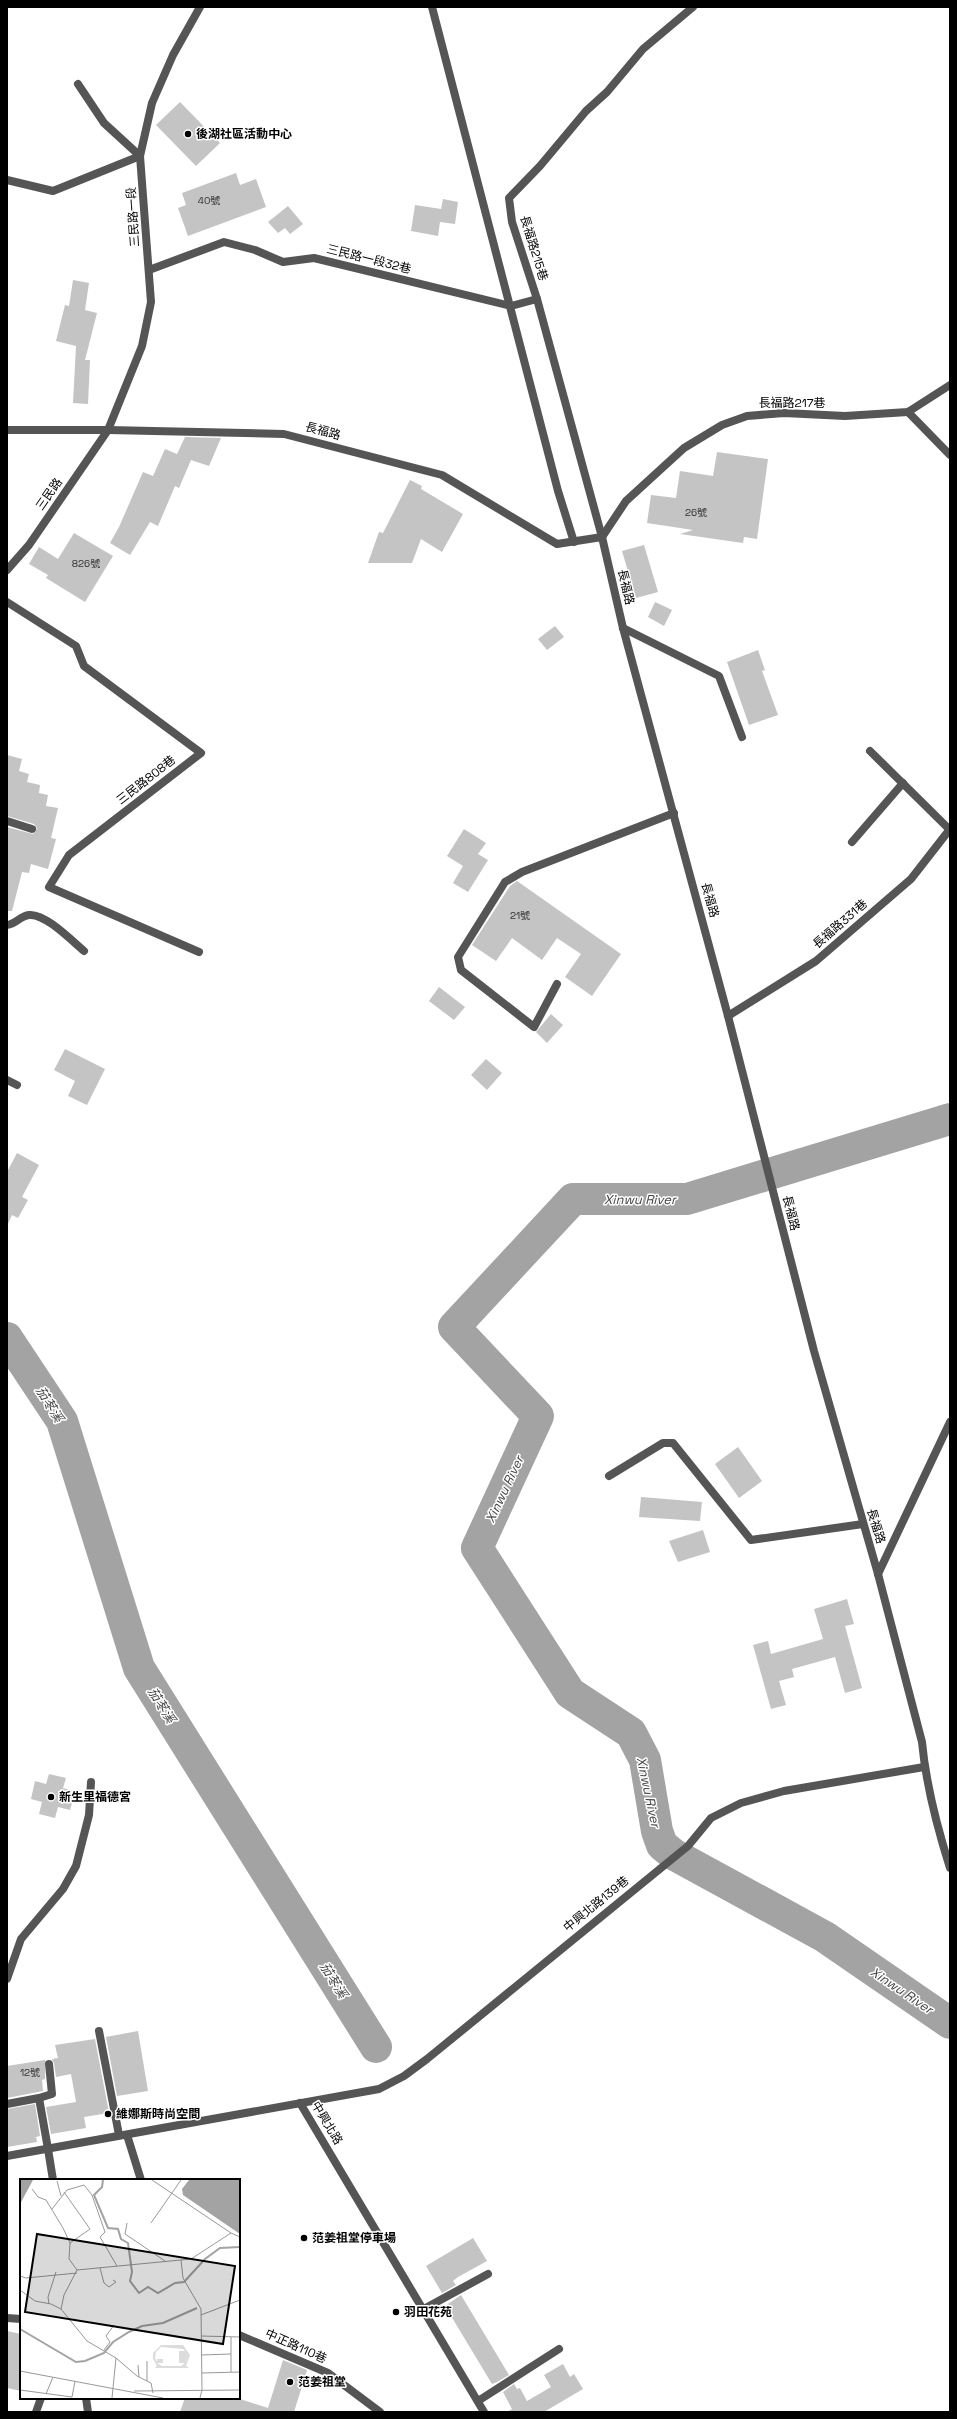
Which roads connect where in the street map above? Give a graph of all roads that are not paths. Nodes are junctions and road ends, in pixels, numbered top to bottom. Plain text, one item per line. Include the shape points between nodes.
1 (200, 7) edge
2 (432, 7) edge
3 (693, 7) edge
4 (78, 84) dead end
5 (140, 156) junction
6 (7, 180) edge
7 (149, 270) junction
8 (533, 300) junction
9 (514, 305) junction
10 (950, 385) edge
11 (908, 412) junction
12 (7, 430) edge
13 (108, 430) junction
14 (950, 455) edge
15 (602, 537) junction
16 (574, 542) junction
17 (7, 570) edge
18 (7, 602) edge
19 (623, 628) junction
20 (742, 737) dead end
21 (870, 751) dead end
22 (903, 783) junction
23 (674, 813) junction
24 (7, 821) edge
25 (32, 829) dead end
26 (950, 829) edge
27 (852, 842) dead end
28 (7, 925) edge
29 (84, 951) dead end
30 (199, 952) dead end
31 (557, 984) dead end
32 (728, 1016) junction
33 (7, 1080) edge
34 (17, 1085) dead end
35 (950, 1422) edge
36 (608, 1476) dead end
37 (863, 1524) junction
38 (878, 1574) junction
39 (924, 1767) junction
40 (91, 1782) dead end
41 (950, 1868) edge
42 (7, 1979) edge
43 (98, 2031) dead end
44 (49, 2064) dead end
45 (39, 2098) junction
46 (300, 2103) junction
47 (7, 2104) edge
48 (123, 2135) junction
49 (48, 2148) junction
50 (7, 2156) edge
51 (53, 2179) edge
52 (141, 2179) edge
53 (488, 2274) dead end
54 (422, 2310) junction
55 (7, 2318) edge
56 (20, 2319) edge
57 (240, 2335) edge
58 (559, 2349) dead end
59 (41, 2399) edge
60 (86, 2399) edge
61 (478, 2401) junction
62 (36, 2412) edge
63 (88, 2412) edge
64 (380, 2412) edge
65 (484, 2412) edge

1 - 5 street, 三民路一段 via 173,55 152,103
2 - 9 street
3 - 8 street, 長福路215巷 via 643,49 608,92 586,111 540,166 509,198 512,222
4 - 5 street via 104,123
5 - 6 street via 53,191
5 - 7 street, 三民路一段
7 - 9 street, 三民路一段32巷 via 224,242 255,250 283,262 314,258
7 - 13 street, 三民路一段 via 151,302 142,346
8 - 9 street
8 - 15 street, 長福路215巷
9 - 16 street via 558,491
10 - 11 street, 長福路217巷
11 - 14 street
11 - 15 street, 長福路217巷 via 845,416 784,412 747,416 722,425 684,448 626,501
12 - 13 street, 長福路
13 - 16 street, 長福路 via 284,434 442,475 557,544
13 - 17 street, 三民路 via 29,545
15 - 16 street, 長福路
15 - 19 street, 長福路
18 - 30 street, 三民路808巷 via 76,646 84,666 201,753 69,855 49,887
19 - 20 street via 719,676
19 - 23 street, 長福路
21 - 22 street
22 - 26 street
22 - 27 street
23 - 31 street via 522,872 505,882 458,958 461,970 534,1027
23 - 32 street, 長福路
24 - 25 street
26 - 32 street, 長福路331巷 via 911,879 816,961
28 - 29 street via 21,916 32,914 46,919
32 - 37 street, 長福路 via 814,1351
33 - 34 street
35 - 38 street
36 - 37 street via 663,1443 672,1443 751,1540
37 - 38 street, 長福路
38 - 39 street, 長福路 via 922,1742
39 - 41 street, 長福路 via 938,1830
39 - 46 street, 中興北路139巷 via 784,1791 741,1803 711,1818 688,1846 404,2076 379,2088
40 - 42 street via 89,1815 76,1866 63,1889 22,1939
43 - 48 street
44 - 45 street via 52,2094
45 - 47 street
45 - 49 street
46 - 48 street, 中興北路
46 - 54 street, 中興北路
48 - 49 street, 中興北路
48 - 52 street
49 - 50 street, 中興北路
49 - 51 street
53 - 54 street
54 - 61 street, 中興北路
55 - 56 street
57 - 64 street, 中正路110巷 via 328,2373
58 - 61 street
59 - 62 street
60 - 63 street
61 - 65 street, 中興北路

